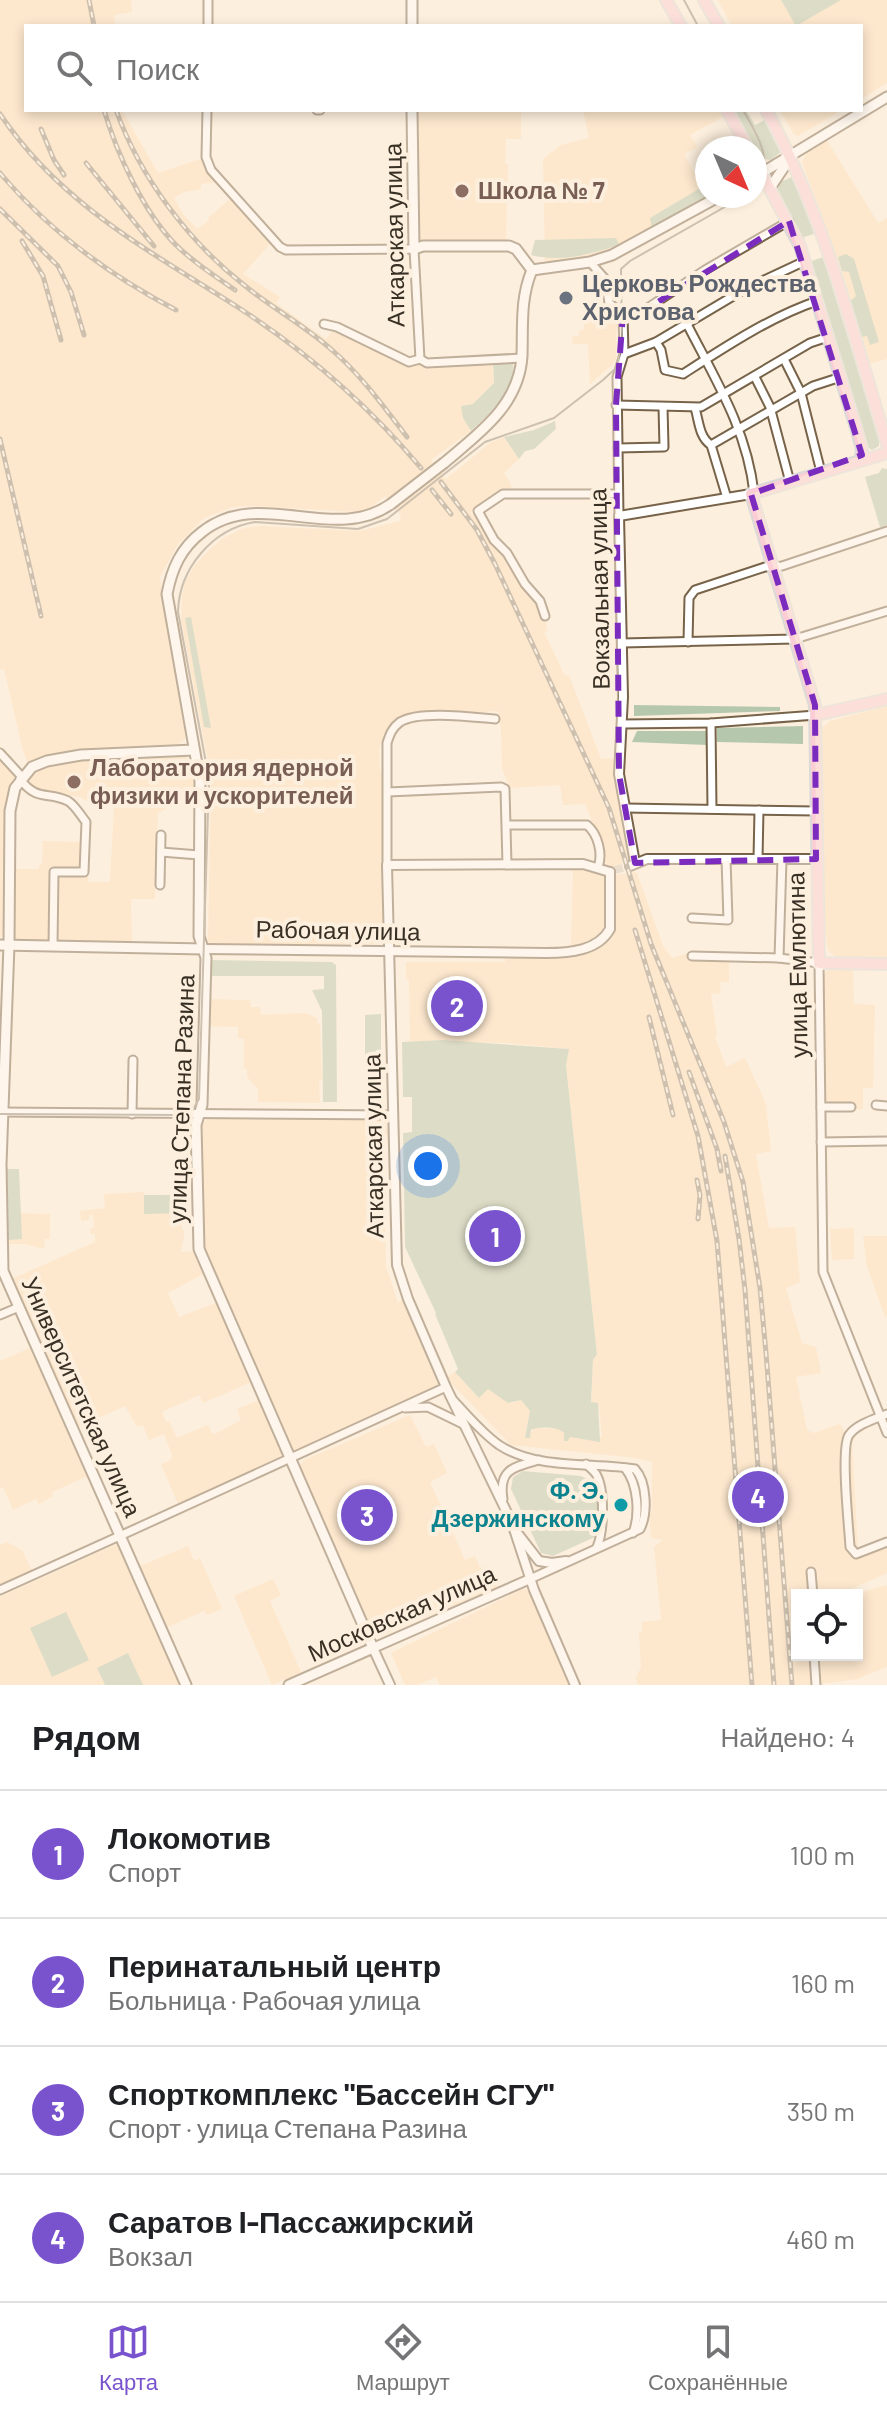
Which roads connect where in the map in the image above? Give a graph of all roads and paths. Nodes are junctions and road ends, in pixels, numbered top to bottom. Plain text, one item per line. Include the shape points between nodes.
1 (208, 0) edge
2 (412, 0) edge
3 (666, 0) edge
4 (704, 0) edge
5 (208, 24) edge
6 (412, 24) edge
7 (680, 24) edge
8 (718, 24) edge
9 (887, 97) edge
10 (207, 112) edge
11 (412, 112) edge
12 (728, 112) edge
13 (767, 112) edge
14 (862, 112) edge
15 (863, 112) edge
16 (741, 136) edge
17 (791, 155) junction
18 (767, 170) edge
19 (767, 185) edge
20 (770, 188) junction
21 (698, 208) edge
22 (789, 221) junction
23 (414, 249) junction
24 (805, 261) junction
25 (590, 262) junction
26 (532, 270) junction
27 (817, 301) junction
28 (623, 314) junction
29 (324, 324) dead end
30 (687, 324) junction
31 (828, 337) junction
32 (656, 342) junction
33 (624, 354) junction
34 (522, 358) junction
35 (420, 359) junction
36 (784, 359) junction
37 (705, 360) junction
38 (755, 377) junction
39 (841, 377) junction
40 (801, 393) junction
41 (725, 394) junction
42 (616, 405) junction
43 (663, 407) junction
44 (695, 408) junction
45 (771, 411) junction
46 (739, 428) junction
47 (887, 444) edge
48 (711, 445) junction
49 (618, 448) junction
50 (887, 453) edge
51 (861, 460) junction
52 (821, 472) junction
53 (790, 482) junction
54 (753, 493) junction
55 (618, 494) junction
56 (727, 498) junction
57 (619, 516) junction
58 (887, 531) edge
59 (773, 566) junction
60 (887, 611) edge
61 (545, 616) dead end
62 (795, 639) junction
63 (688, 642) junction
64 (622, 643) junction
65 (887, 699) edge
66 (816, 715) junction
67 (495, 719) dead end
68 (711, 723) junction
69 (622, 724) junction
70 (194, 750) junction
71 (0, 753) edge
72 (21, 778) junction
73 (388, 792) junction
74 (625, 808) junction
75 (712, 809) junction
76 (759, 810) junction
77 (816, 811) junction
78 (507, 825) junction
79 (161, 835) dead end
80 (161, 852) junction
81 (199, 855) junction
82 (726, 859) junction
83 (758, 859) junction
84 (782, 859) junction
85 (816, 859) junction
86 (387, 865) junction
87 (507, 865) junction
88 (598, 867) junction
89 (160, 885) dead end
90 (692, 918) dead end
91 (4, 945) edge
92 (53, 946) junction
93 (204, 949) junction
94 (389, 951) junction
95 (692, 956) dead end
96 (779, 958) junction
97 (819, 963) junction
98 (887, 964) edge
99 (133, 1060) dead end
100 (876, 1105) dead end
101 (887, 1106) edge
102 (821, 1107) junction
103 (851, 1107) dead end
104 (2, 1112) edge
105 (132, 1114) junction
106 (197, 1114) junction
107 (393, 1115) junction
108 (887, 1141) edge
109 (821, 1142) junction
110 (19, 1307) junction
111 (0, 1315) edge
112 (446, 1387) junction
113 (452, 1398) junction
114 (403, 1408) junction
115 (883, 1416) edge
116 (463, 1424) junction
117 (887, 1433) edge
118 (291, 1459) junction
119 (539, 1460) junction
120 (586, 1464) junction
121 (504, 1506) junction
122 (512, 1523) junction
123 (120, 1534) junction
124 (887, 1542) edge
125 (597, 1547) junction
126 (566, 1561) junction
127 (811, 1572) dead end
128 (530, 1579) junction
129 (812, 1589) edge
130 (0, 1590) edge
131 (373, 1648) junction
132 (814, 1661) edge
133 (186, 1685) edge
134 (289, 1685) edge
135 (390, 1685) edge
136 (575, 1685) edge
137 (816, 1685) edge

1 - 5 street
2 - 6 main road
3 - 7 main road
4 - 8 main road
9 - 15 main road
10 - 23 street via 206,157 211,170 273,242 286,250
11 - 23 main road, Аткарская улица
12 - 16 main road
13 - 17 main road
14 - 17 main road
17 - 18 main road
17 - 20 main road
17 - 47 main road via 824,238
19 - 20 main road
20 - 22 main road
21 - 25 main road
22 - 24 main road
22 - 28 street via 640,313
23 - 26 main road via 509,246
23 - 35 street, Аткарская улица
24 - 27 main road
24 - 30 street
25 - 26 main road
25 - 28 street via 605,279 609,303
26 - 34 main road via 522,304
27 - 31 main road
27 - 37 street via 795,307
28 - 33 street, Вокзальная улица
29 - 35 street via 409,362
30 - 32 street
30 - 37 street, улица Емлютина
31 - 36 street
31 - 39 main road
32 - 33 street
32 - 37 street via 665,370 683,374
33 - 42 street, Вокзальная улица
34 - 35 street via 427,363
34 - 70 main road, улица Степана Разина, bridge via 508,402 480,432 391,504 359,520 253,512 222,519 185,548 167,594
36 - 38 street
36 - 40 street
37 - 41 street, улица Емлютина
38 - 41 street
38 - 45 street
39 - 40 street
39 - 51 main road
40 - 45 street
40 - 52 street
41 - 44 street
41 - 46 street, улица Емлютина
42 - 43 street
42 - 49 street, Вокзальная улица
43 - 44 street
43 - 49 street via 664,447
44 - 48 street via 704,439
45 - 46 street
45 - 53 street
46 - 48 street
46 - 54 street, улица Емлютина
48 - 56 street
49 - 55 street, Вокзальная улица
50 - 51 main road
51 - 52 main road
52 - 53 main road
53 - 54 main road
54 - 56 street
54 - 59 main road, улица Емлютина
55 - 57 street, Вокзальная улица
55 - 61 street via 503,494 478,511
56 - 57 street
57 - 64 street, Вокзальная улица
58 - 59 street
59 - 62 main road, улица Емлютина
59 - 63 street via 691,593
60 - 62 street
62 - 63 street
62 - 66 main road, улица Емлютина
63 - 64 street
64 - 69 street, Вокзальная улица
65 - 66 main road
66 - 68 street
66 - 77 main road, улица Емлютина
67 - 73 street, Аткарская улица via 414,716 400,722 387,743
68 - 69 street
68 - 75 street
69 - 74 street, Вокзальная улица via 619,774
70 - 72 main road via 71,757 39,763
70 - 81 main road, улица Степана Разина via 200,781
71 - 72 street
72 - 91 main road, Университетская улица via 11,799
72 - 92 street via 28,790 73,804 86,822 84,872 54,872
73 - 78 street via 501,787
73 - 86 street, Аткарская улица
74 - 75 street
74 - 82 street, Вокзальная улица via 632,864 647,859
75 - 76 street
76 - 77 street
76 - 83 street
77 - 85 main road, улица Емлютина
78 - 87 street
78 - 88 street via 587,825 596,835
79 - 80 street
80 - 81 street
80 - 89 street
81 - 93 main road, улица Степана Разина via 199,936
82 - 83 street
82 - 90 street via 728,920
83 - 84 street
84 - 85 street
84 - 96 street
85 - 97 main road, улица Емлютина
86 - 87 street
86 - 94 street, Аткарская улица
87 - 88 street
88 - 94 street, Рабочая улица via 612,871 610,929 606,937 580,951
91 - 92 main road, Рабочая улица
91 - 104 main road, Университетская улица
92 - 93 main road, Рабочая улица
93 - 94 street, Рабочая улица
93 - 106 main road, улица Степана Разина via 202,1105
94 - 107 street, Аткарская улица
95 - 96 street
96 - 97 street
97 - 98 main road
97 - 102 street, улица Емлютина
99 - 105 street
100 - 101 street
102 - 103 street
102 - 109 street, улица Емлютина
104 - 105 street
104 - 110 main road, Университетская улица via 1,1265
105 - 106 street
106 - 107 street
106 - 118 main road, улица Степана Разина via 199,1249
107 - 112 street, Аткарская улица via 397,1265
108 - 109 street
109 - 115 street, улица Емлютина via 823,1272
110 - 111 street
110 - 123 main road, Университетская улица
112 - 113 street, Аткарская улица
112 - 114 street
113 - 116 street, Аткарская улица
113 - 119 street via 502,1447
114 - 116 street via 428,1407
114 - 118 street
115 - 117 street, улица Емлютина
115 - 124 street via 848,1436 845,1457 850,1547 856,1554
116 - 121 street, Аткарская улица
118 - 123 street
118 - 131 main road, улица Степана Разина
119 - 120 street
119 - 121 street via 510,1469 500,1486
120 - 125 street via 595,1472 602,1506
120 - 125 street via 635,1469 642,1480 640,1529
121 - 122 street, Аткарская улица
122 - 126 street, Аткарская улица via 539,1561
122 - 128 street, Аткарская улица
123 - 130 street
123 - 133 main road, Университетская улица
125 - 126 street
126 - 128 street
127 - 129 street
128 - 131 street, Московская улица
128 - 136 street, Аткарская улица
131 - 134 main road, Московская улица
131 - 135 street, улица Степана Разина
132 - 137 street

